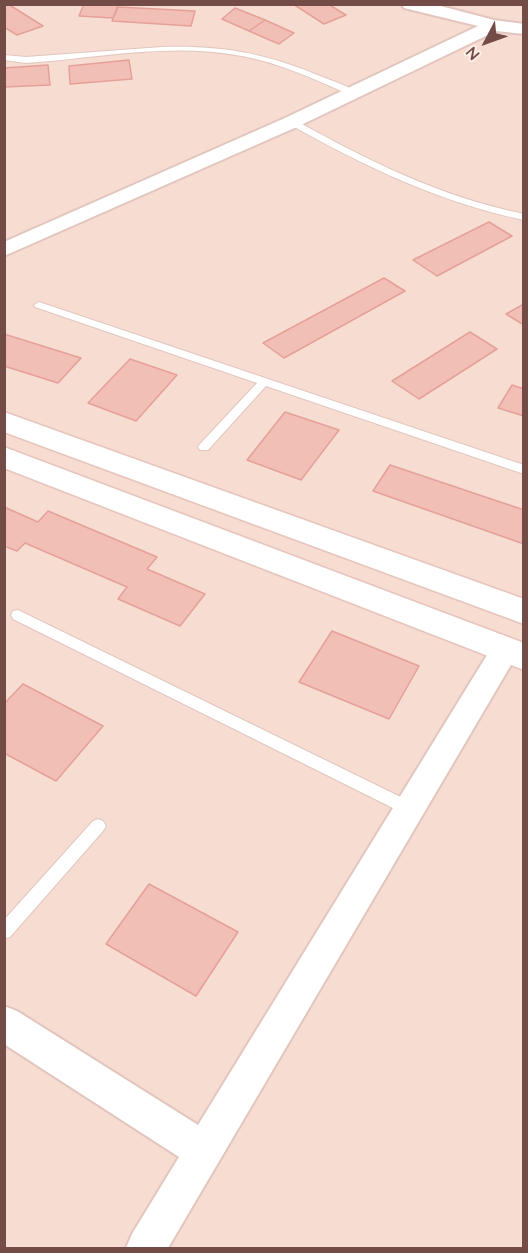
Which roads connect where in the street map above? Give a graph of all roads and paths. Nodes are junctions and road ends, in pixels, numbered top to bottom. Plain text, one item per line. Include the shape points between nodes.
1 (410, 4) edge
2 (494, 25) junction
3 (524, 29) edge
4 (4, 57) edge
5 (353, 93) junction
6 (292, 122) junction
7 (524, 209) edge
8 (518, 216) edge
9 (4, 250) edge
10 (39, 305) dead end
11 (264, 382) junction
12 (4, 421) edge
13 (204, 447) dead end
14 (4, 457) edge
15 (524, 470) edge
16 (524, 612) edge
17 (18, 615) dead end
18 (514, 654) edge
19 (410, 809) junction
20 (98, 826) dead end
21 (4, 932) edge
22 (4, 1023) edge
23 (204, 1151) junction
24 (146, 1248) edge

1 - 2 street
2 - 3 street
2 - 5 street
4 - 5 lane via 26,60 217,50 261,58
5 - 6 street
6 - 8 lane via 409,184 465,204
6 - 9 street
7 - 8 lane
10 - 11 lane
11 - 13 lane
11 - 15 lane
12 - 16 street
14 - 18 street
17 - 19 lane
18 - 19 street
19 - 23 street
20 - 21 lane
22 - 23 street
23 - 24 street

